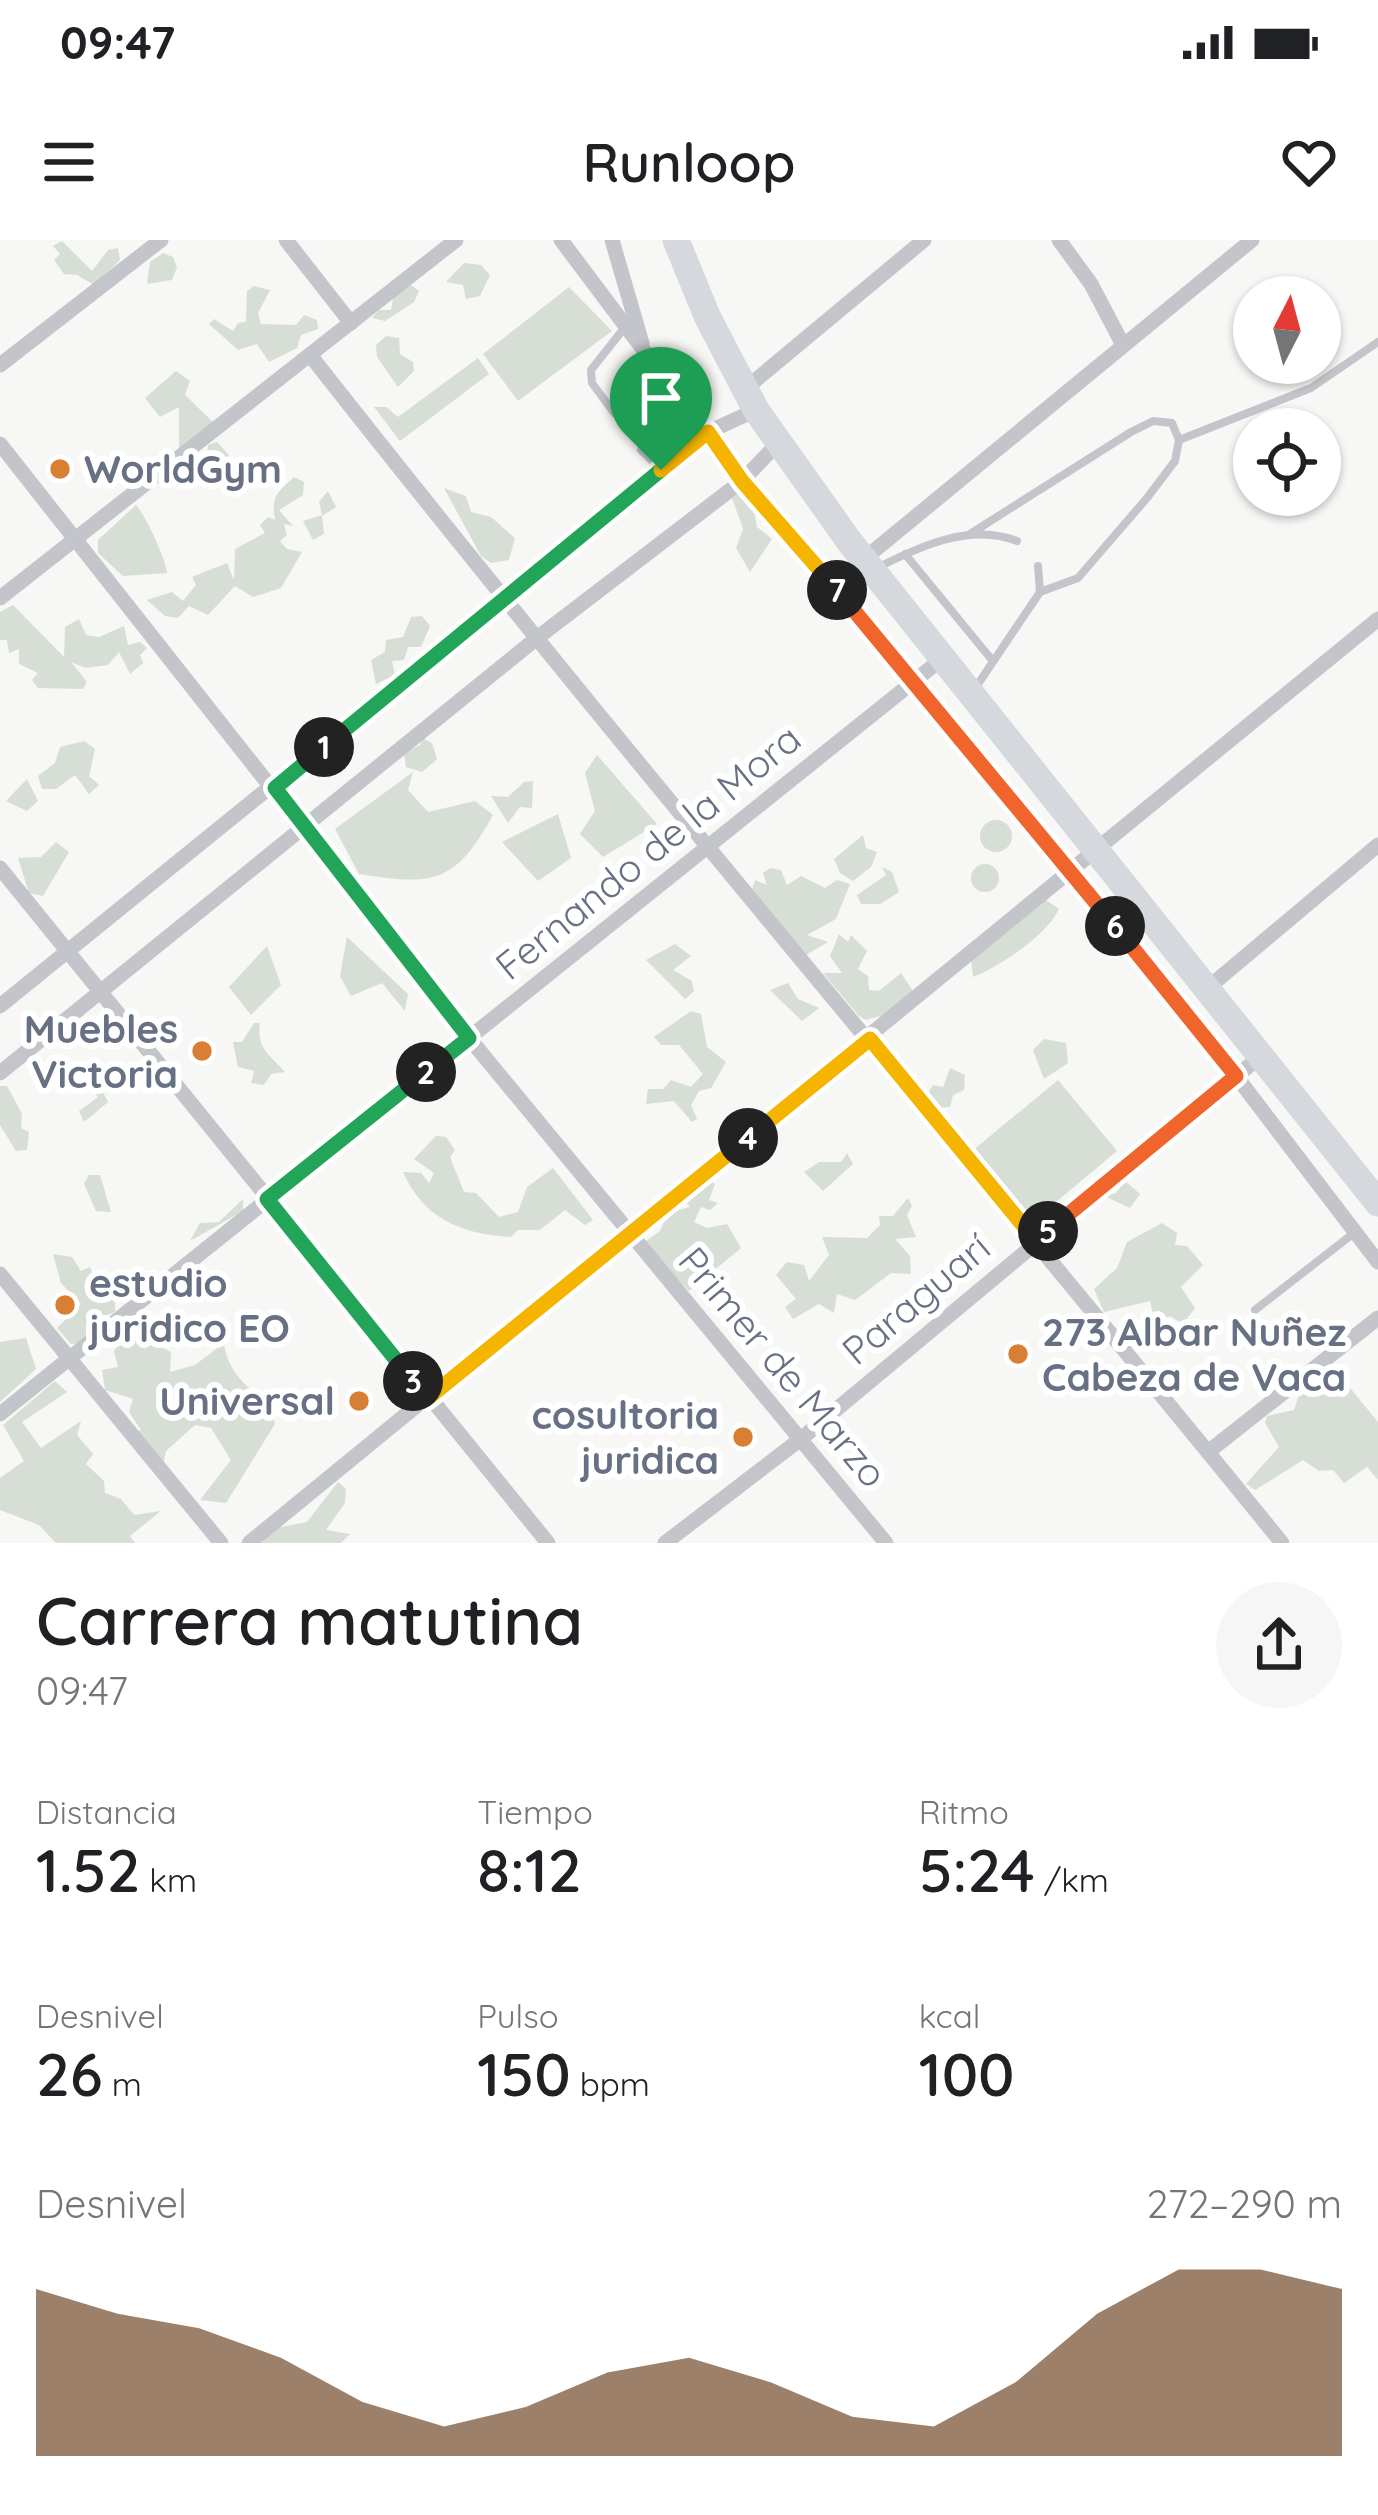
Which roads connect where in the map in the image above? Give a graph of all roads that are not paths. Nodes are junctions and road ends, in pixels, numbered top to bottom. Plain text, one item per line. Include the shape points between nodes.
1 (161, 240) edge
2 (286, 240) edge
3 (456, 240) edge
4 (561, 240) edge
5 (612, 240) edge
6 (676, 240) edge
7 (924, 240) edge
8 (1058, 240) edge
9 (1252, 240) edge
10 (351, 323) junction
11 (626, 326) junction
12 (1378, 342) edge
13 (1124, 346) junction
14 (645, 351) junction
15 (310, 355) junction
16 (0, 365) edge
17 (751, 399) junction
18 (614, 412) dead end
19 (708, 432) junction
20 (1179, 440) junction
21 (779, 442) junction
22 (0, 444) edge
23 (641, 450) dead end
24 (661, 470) junction
25 (742, 481) junction
26 (970, 534) junction
27 (75, 540) junction
28 (1018, 541) dead end
29 (905, 554) junction
30 (868, 565) junction
31 (1038, 566) dead end
32 (1040, 592) junction
33 (0, 598) edge
34 (501, 598) junction
35 (1378, 620) edge
36 (537, 638) junction
37 (944, 658) junction
38 (992, 660) junction
39 (916, 680) junction
40 (972, 694) junction
41 (275, 788) junction
42 (306, 828) junction
43 (711, 844) junction
44 (1378, 844) edge
45 (1097, 850) junction
46 (0, 868) edge
47 (1073, 874) junction
48 (67, 951) junction
49 (1209, 987) junction
50 (98, 990) junction
51 (0, 1006) edge
52 (469, 1038) junction
53 (870, 1039) junction
54 (1262, 1054) junction
55 (0, 1073) edge
56 (1236, 1076) junction
57 (267, 1199) junction
58 (1378, 1203) edge
59 (1355, 1232) junction
60 (629, 1234) junction
61 (1036, 1241) junction
62 (1378, 1262) edge
63 (0, 1274) edge
64 (1255, 1310) dead end
65 (1378, 1318) edge
66 (70, 1358) junction
67 (427, 1399) junction
68 (0, 1414) edge
69 (802, 1438) junction
70 (1208, 1452) junction
71 (221, 1543) edge
72 (249, 1543) edge
73 (548, 1543) edge
74 (665, 1543) edge
75 (886, 1543) edge
76 (1282, 1543) edge

1 - 16 street
2 - 10 street
3 - 10 street
4 - 11 street
5 - 14 street
6 - 17 highway
7 - 17 street
8 - 13 street
9 - 13 street
10 - 15 street
11 - 14 street
11 - 18 lane via 591,370
12 - 20 lane via 1311,388
13 - 30 street
14 - 19 street
15 - 27 street
15 - 34 street
17 - 19 street
17 - 21 highway
19 - 24 street
19 - 25 street
20 - 26 lane via 1172,423 1153,421
20 - 32 lane via 1174,460 1105,550 1078,578
21 - 25 street
21 - 30 highway
22 - 27 street, Primer de Marzo
23 - 24 lane
24 - 34 street
25 - 36 street
25 - 39 street
26 - 28 lane
26 - 29 lane
27 - 33 street
27 - 41 street, Primer de Marzo
29 - 30 lane
29 - 38 lane
30 - 37 highway
31 - 32 lane
32 - 38 lane
34 - 36 street
34 - 41 street
35 - 45 street
36 - 42 street
36 - 43 street
37 - 39 street, Fernando de la Mora
37 - 40 highway
38 - 40 lane
39 - 43 street, Fernando de la Mora
39 - 47 street
40 - 45 highway
41 - 42 street, Primer de Marzo
41 - 48 street
42 - 50 street
42 - 52 street, Primer de Marzo
43 - 52 street, Fernando de la Mora
43 - 53 street
44 - 49 street
45 - 47 street
45 - 49 highway
46 - 48 street
47 - 53 street
47 - 56 street
48 - 50 street
48 - 51 street
49 - 54 highway
50 - 55 street
50 - 57 street
52 - 57 street, Fernando de la Mora
52 - 60 street, Primer de Marzo
53 - 60 street
53 - 61 street
54 - 56 street, Paraguarí
54 - 58 highway
56 - 59 street
56 - 61 street, Paraguarí
57 - 66 street, Fernando de la Mora
57 - 67 street
59 - 62 street
59 - 64 lane
60 - 67 street
60 - 69 street, Primer de Marzo
61 - 69 street, Paraguarí
61 - 70 street
63 - 66 street
65 - 70 street
66 - 68 street, Fernando de la Mora
66 - 71 street
67 - 72 street
67 - 73 street
69 - 74 street, Paraguarí
69 - 75 street, Primer de Marzo
70 - 76 street

